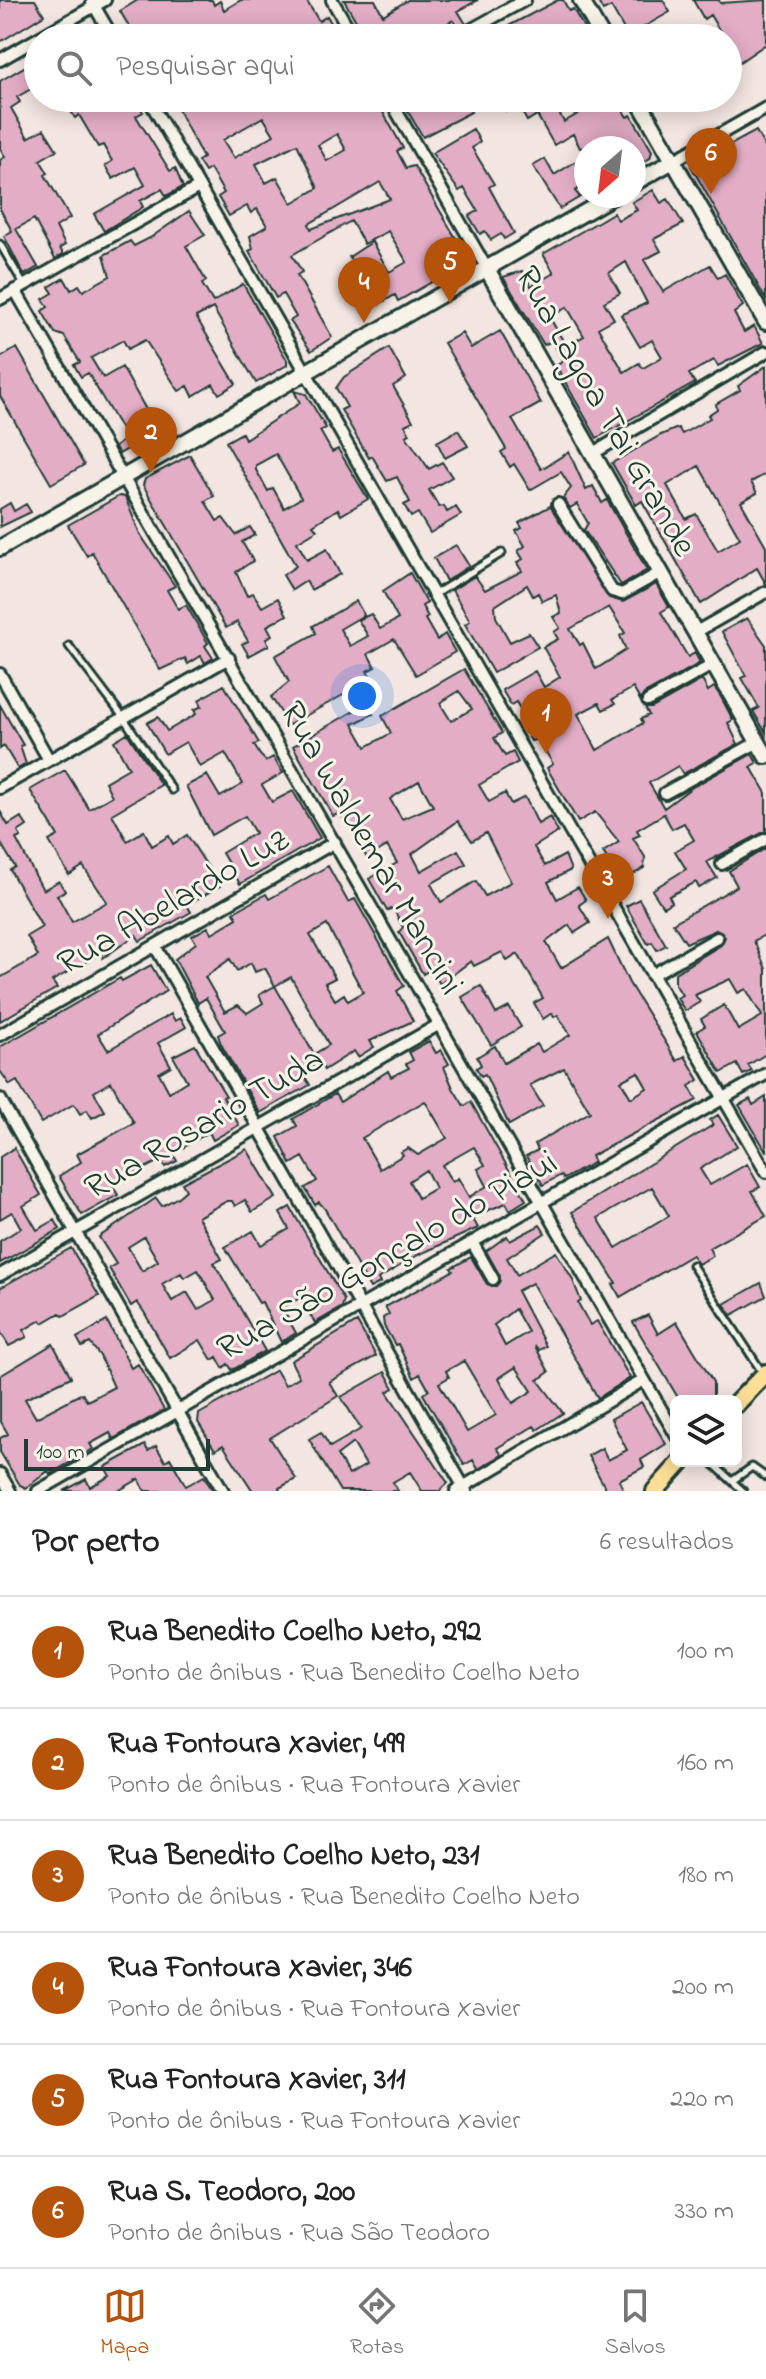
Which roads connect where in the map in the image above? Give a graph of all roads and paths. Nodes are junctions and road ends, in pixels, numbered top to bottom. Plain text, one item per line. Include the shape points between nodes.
1 (105, 0) edge
2 (332, 0) edge
3 (525, 0) edge
4 (581, 0) edge
5 (93, 3) edge
6 (59, 24) edge
7 (105, 24) edge
8 (346, 24) edge
9 (481, 24) edge
10 (595, 24) edge
11 (24, 45) edge
12 (0, 60) edge
13 (766, 108) edge
14 (156, 112) edge
15 (397, 112) edge
16 (645, 112) edge
17 (673, 161) junction
18 (646, 176) edge
19 (199, 187) junction
20 (592, 208) edge
21 (0, 244) edge
22 (487, 269) junction
23 (20, 288) junction
24 (0, 299) edge
25 (766, 322) edge
26 (766, 352) edge
27 (307, 370) junction
28 (592, 454) junction
29 (124, 475) junction
30 (558, 504) dead end
31 (0, 548) edge
32 (502, 553) dead end
33 (661, 572) junction
34 (766, 592) edge
35 (435, 594) junction
36 (696, 632) junction
37 (69, 646) dead end
38 (229, 658) junction
39 (714, 664) junction
40 (0, 674) edge
41 (648, 701) dead end
42 (123, 717) junction
43 (758, 742) junction
44 (766, 756) edge
45 (49, 760) junction
46 (0, 788) edge
47 (172, 790) dead end
48 (665, 793) dead end
49 (766, 839) edge
50 (335, 842) junction
51 (722, 864) dead end
52 (717, 938) dead end
53 (155, 946) junction
54 (652, 975) junction
55 (438, 1025) junction
56 (0, 1035) edge
57 (766, 1074) edge
58 (723, 1098) junction
59 (0, 1099) edge
60 (256, 1126) junction
61 (766, 1172) edge
62 (540, 1203) junction
63 (76, 1231) junction
64 (472, 1242) junction
65 (692, 1265) dead end
66 (0, 1275) edge
67 (493, 1279) dead end
68 (360, 1305) junction
69 (765, 1374) edge
70 (642, 1381) junction
71 (742, 1398) edge
72 (176, 1410) junction
73 (670, 1425) edge
74 (677, 1467) edge
75 (717, 1467) edge
76 (0, 1474) edge
77 (766, 1477) edge
78 (732, 1481) junction
79 (462, 1489) edge
80 (10, 1491) edge
81 (38, 1491) edge
82 (223, 1491) edge
83 (655, 1491) edge
84 (743, 1491) edge

1 - 5 street
2 - 8 street
3 - 9 street
4 - 10 main road
5 - 6 street
5 - 7 street
11 - 12 street
13 - 17 street
14 - 19 street
15 - 22 street, Rua Lagoa Tai Grande
16 - 17 main road
17 - 18 main road
17 - 25 main road
19 - 23 street
19 - 27 street
20 - 22 main road
21 - 23 lane
22 - 27 main road
22 - 28 main road, Rua Lagoa Tai Grande
23 - 24 street
23 - 29 street, Rua Waldemar Mancini
26 - 28 street
27 - 29 main road
27 - 35 street
28 - 33 main road, Rua Lagoa Tai Grande
29 - 31 main road
29 - 38 street, Rua Waldemar Mancini
30 - 33 street via 612,591 622,594
32 - 35 lane
33 - 36 main road, Rua Lagoa Tai Grande
34 - 36 street
35 - 54 street
36 - 39 main road, Rua Lagoa Tai Grande
37 - 42 lane
38 - 42 street
38 - 50 street, Rua Waldemar Mancini
39 - 41 street
39 - 43 main road, Rua Lagoa Tai Grande
40 - 45 street
42 - 45 street
42 - 47 lane
43 - 44 main road, Rua Lagoa Tai Grande
43 - 48 street
45 - 46 street
49 - 51 street
50 - 53 street, Rua Abelardo Luz
50 - 55 street, Rua Waldemar Mancini
52 - 54 street
53 - 56 street, Rua Abelardo Luz
53 - 60 street
54 - 58 street
55 - 60 street, Rua Rosario Tuda
55 - 62 street, Rua Waldemar Mancini
57 - 58 street, Rua São Gonçalo do Piaui
58 - 61 street
58 - 62 street, Rua São Gonçalo do Piaui
59 - 63 street
60 - 63 street, Rua Rosario Tuda
60 - 68 street
62 - 64 street, Rua São Gonçalo do Piaui
62 - 70 street, Rua Waldemar Mancini
63 - 66 street, Rua Rosario Tuda
63 - 72 street
64 - 67 street
64 - 68 street, Rua São Gonçalo do Piaui
65 - 69 lane
68 - 72 street, Rua São Gonçalo do Piaui
68 - 79 street
69 - 71 main road
70 - 73 street, Rua Waldemar Mancini
70 - 79 street
72 - 81 street, Rua São Gonçalo do Piaui
72 - 82 street
74 - 83 main road
75 - 78 lane
76 - 80 street
77 - 78 lane via 752,1467
78 - 84 lane

